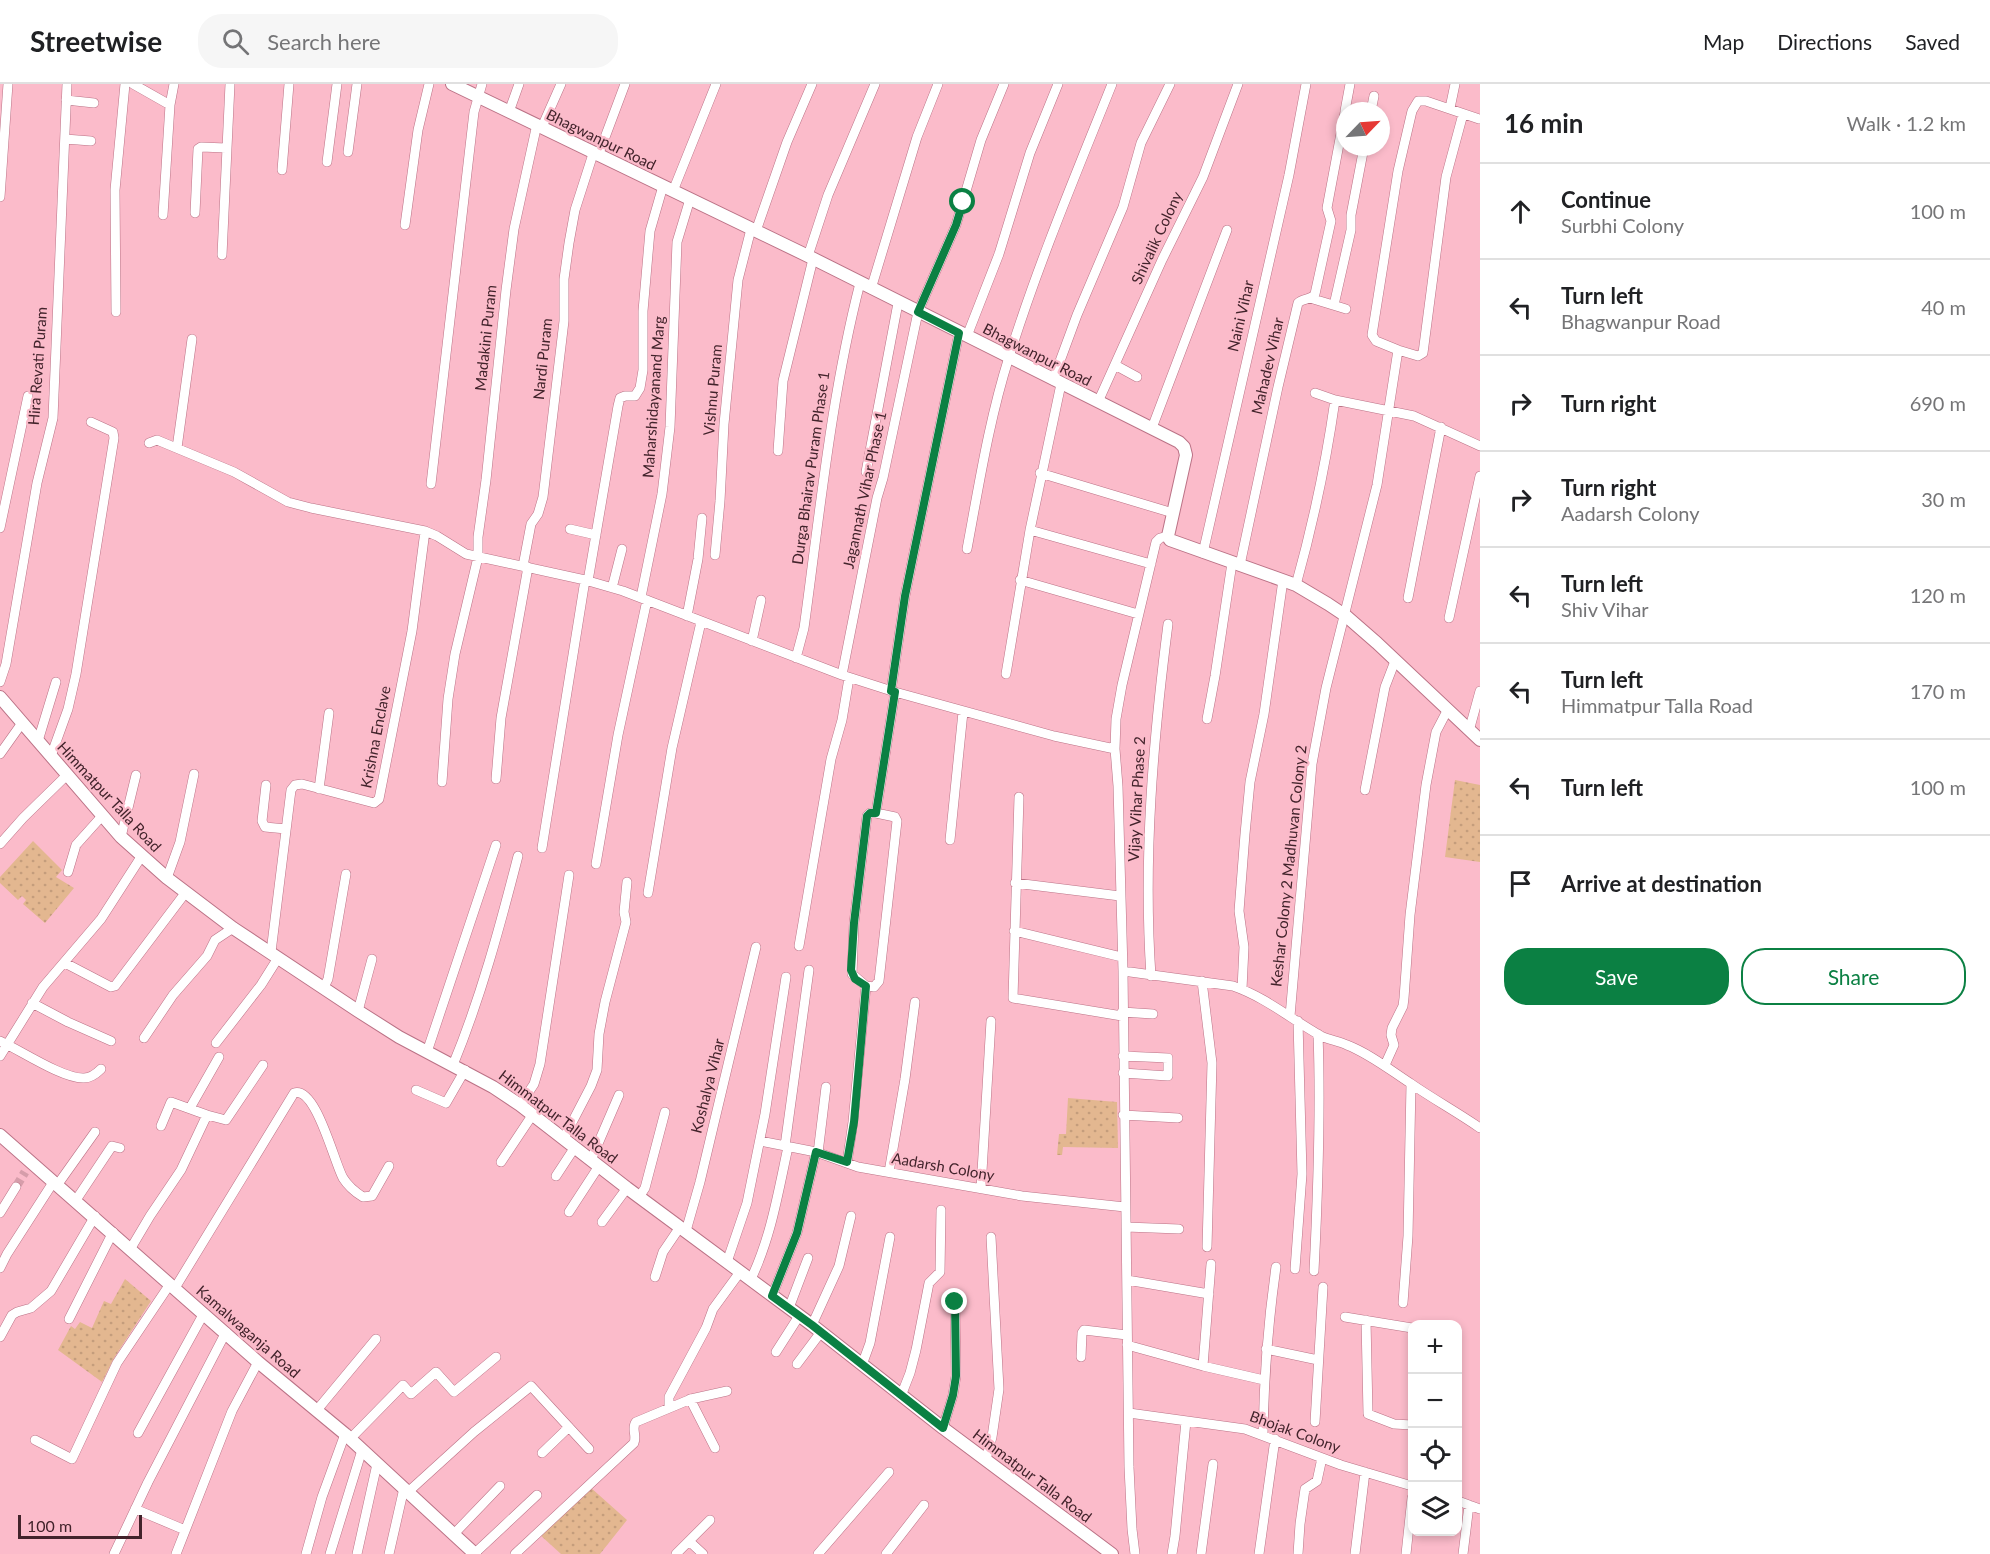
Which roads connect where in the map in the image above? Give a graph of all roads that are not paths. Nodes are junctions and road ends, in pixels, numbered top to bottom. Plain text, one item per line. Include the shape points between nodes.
1 (8, 84) edge
2 (67, 84) edge
3 (125, 84) edge
4 (133, 84) edge
5 (174, 84) edge
6 (230, 84) edge
7 (289, 84) edge
8 (337, 84) edge
9 (357, 84) edge
10 (429, 84) edge
11 (452, 84) edge
12 (482, 84) edge
13 (519, 84) edge
14 (561, 84) edge
15 (625, 84) edge
16 (716, 84) edge
17 (812, 84) edge
18 (875, 84) edge
19 (938, 84) edge
20 (1004, 84) edge
21 (1058, 84) edge
22 (1112, 84) edge
23 (1170, 84) edge
24 (1238, 84) edge
25 (1306, 84) edge
26 (1350, 84) edge
27 (1455, 84) edge
28 (1374, 96) dead end
29 (477, 97) junction
30 (66, 100) junction
31 (1347, 102) edge
32 (1373, 102) edge
33 (94, 103) dead end
34 (170, 105) junction
35 (1450, 108) junction
36 (509, 112) junction
37 (1463, 114) junction
38 (1479, 119) edge
39 (539, 125) junction
40 (65, 139) junction
41 (91, 141) dead end
42 (226, 148) junction
43 (348, 152) dead end
44 (595, 155) junction
45 (1337, 156) edge
46 (1362, 156) edge
47 (327, 162) dead end
48 (282, 170) dead end
49 (668, 189) junction
50 (0, 197) edge
51 (690, 199) junction
52 (195, 213) dead end
53 (163, 215) dead end
54 (405, 225) dead end
55 (754, 230) junction
56 (1227, 230) dead end
57 (222, 255) dead end
58 (811, 258) junction
59 (865, 286) junction
60 (1310, 298) junction
61 (898, 303) junction
62 (1334, 305) junction
63 (1346, 309) dead end
64 (116, 312) dead end
65 (918, 312) junction
66 (963, 335) junction
67 (192, 339) dead end
68 (1398, 350) junction
69 (1009, 357) junction
70 (1115, 365) junction
71 (1137, 377) dead end
72 (1057, 382) junction
73 (1315, 393) dead end
74 (28, 396) dead end
75 (1335, 400) junction
76 (1098, 402) junction
77 (1390, 410) junction
78 (90, 422) dead end
79 (1441, 427) junction
80 (1152, 428) junction
81 (149, 443) dead end
82 (1480, 446) edge
83 (177, 448) junction
84 (778, 451) dead end
85 (866, 472) dead end
86 (1040, 473) junction
87 (1480, 476) edge
88 (431, 484) dead end
89 (1173, 513) junction
90 (702, 518) dead end
91 (0, 528) edge
92 (570, 529) dead end
93 (1030, 530) junction
94 (425, 531) junction
95 (596, 535) junction
96 (1168, 536) junction
97 (622, 549) dead end
98 (967, 549) dead end
99 (1203, 554) junction
100 (714, 555) dead end
101 (478, 557) junction
102 (1151, 564) junction
103 (1236, 564) junction
104 (526, 567) junction
105 (587, 580) junction
106 (1020, 580) junction
107 (1283, 580) junction
108 (1296, 585) junction
109 (612, 588) junction
110 (1408, 598) dead end
111 (644, 599) junction
112 (761, 600) dead end
113 (1138, 614) junction
114 (687, 616) junction
115 (1346, 616) junction
116 (1449, 618) dead end
117 (702, 622) junction
118 (1168, 624) dead end
119 (752, 641) junction
120 (796, 658) junction
121 (1395, 661) junction
122 (1006, 674) dead end
123 (845, 676) junction
124 (0, 682) edge
125 (56, 682) dead end
126 (1480, 691) edge
127 (893, 692) junction
128 (0, 697) edge
129 (1447, 711) junction
130 (963, 712) junction
131 (329, 713) dead end
132 (1207, 719) dead end
133 (22, 723) junction
134 (1469, 731) junction
135 (1480, 740) edge
136 (38, 741) junction
137 (1115, 749) junction
138 (0, 754) edge
139 (51, 756) junction
140 (194, 774) dead end
141 (67, 775) junction
142 (136, 776) dead end
143 (496, 779) dead end
144 (442, 782) dead end
145 (266, 785) dead end
146 (319, 789) junction
147 (1365, 790) dead end
148 (1019, 797) dead end
149 (876, 813) junction
150 (102, 816) junction
151 (286, 829) junction
152 (121, 837) junction
153 (950, 840) dead end
154 (0, 844) edge
155 (496, 845) dead end
156 (542, 848) dead end
157 (518, 856) dead end
158 (141, 857) junction
159 (596, 864) dead end
160 (68, 872) dead end
161 (346, 874) dead end
162 (569, 875) dead end
163 (167, 878) junction
164 (627, 882) dead end
165 (1015, 883) junction
166 (186, 892) junction
167 (648, 893) dead end
168 (1120, 896) junction
169 (233, 928) junction
170 (1014, 931) junction
171 (799, 946) dead end
172 (756, 948) dead end
173 (274, 955) junction
174 (1122, 957) junction
175 (372, 959) dead end
176 (64, 963) junction
177 (808, 970) dead end
178 (1123, 972) junction
179 (1152, 976) junction
180 (786, 977) dead end
181 (1202, 981) junction
182 (866, 986) junction
183 (324, 987) junction
184 (1242, 989) junction
185 (915, 1002) dead end
186 (32, 1003) junction
187 (358, 1011) junction
188 (1122, 1014) junction
189 (1153, 1014) dead end
190 (1294, 1019) junction
191 (991, 1021) dead end
192 (1318, 1034) junction
193 (144, 1038) dead end
194 (111, 1041) dead end
195 (3, 1042) edge
196 (216, 1043) dead end
197 (428, 1052) junction
198 (0, 1056) edge
199 (219, 1056) dead end
200 (1123, 1056) junction
201 (263, 1065) dead end
202 (1385, 1065) junction
203 (459, 1067) junction
204 (100, 1069) dead end
205 (1123, 1073) junction
206 (1411, 1084) junction
207 (826, 1087) dead end
208 (416, 1090) dead end
209 (619, 1095) dead end
210 (520, 1105) junction
211 (190, 1108) junction
212 (665, 1112) dead end
213 (533, 1114) junction
214 (207, 1115) junction
215 (1124, 1115) junction
216 (1178, 1118) dead end
217 (161, 1126) dead end
218 (1480, 1128) edge
219 (95, 1132) dead end
220 (0, 1135) edge
221 (564, 1138) junction
222 (760, 1141) junction
223 (575, 1147) junction
224 (786, 1147) junction
225 (120, 1148) dead end
226 (817, 1152) junction
227 (501, 1162) dead end
228 (847, 1162) junction
229 (595, 1163) junction
230 (389, 1166) dead end
231 (889, 1172) junction
232 (556, 1176) dead end
233 (56, 1183) junction
234 (16, 1187) tunnel mouth
235 (627, 1188) junction
236 (981, 1188) junction
237 (639, 1197) junction
238 (76, 1200) junction
239 (1125, 1207) junction
240 (941, 1210) dead end
241 (569, 1212) dead end
242 (0, 1213) edge
243 (94, 1216) junction
244 (852, 1216) dead end
245 (602, 1222) dead end
246 (1126, 1227) junction
247 (683, 1229) junction
248 (1179, 1229) dead end
249 (113, 1232) junction
250 (890, 1237) dead end
251 (991, 1237) dead end
252 (1207, 1247) dead end
253 (131, 1248) junction
254 (808, 1258) dead end
255 (727, 1262) junction
256 (1211, 1263) dead end
257 (1276, 1267) dead end
258 (0, 1268) edge
259 (1294, 1269) dead end
260 (1314, 1271) dead end
261 (740, 1272) junction
262 (655, 1277) dead end
263 (751, 1279) junction
264 (1127, 1280) junction
265 (172, 1286) junction
266 (1323, 1287) dead end
267 (1209, 1294) junction
268 (772, 1296) junction
269 (955, 1302) dead end
270 (1403, 1303) dead end
271 (794, 1312) junction
272 (204, 1313) junction
273 (1345, 1317) dead end
274 (69, 1318) dead end
275 (1366, 1320) junction
276 (1408, 1327) edge
277 (817, 1329) junction
278 (226, 1332) junction
279 (0, 1337) edge
280 (376, 1339) dead end
281 (1127, 1340) junction
282 (1266, 1349) junction
283 (776, 1352) dead end
284 (496, 1357) dead end
285 (1081, 1357) dead end
286 (1318, 1360) junction
287 (258, 1362) junction
288 (797, 1364) dead end
289 (862, 1365) junction
290 (1203, 1366) junction
291 (1264, 1380) junction
292 (727, 1391) dead end
293 (901, 1396) junction
294 (690, 1400) junction
295 (669, 1403) junction
296 (317, 1410) junction
297 (1129, 1413) junction
298 (1186, 1421) junction
299 (1315, 1422) dead end
300 (1408, 1425) edge
301 (569, 1427) junction
302 (943, 1428) junction
303 (138, 1433) dead end
304 (1263, 1435) junction
305 (347, 1436) junction
306 (1275, 1439) junction
307 (35, 1440) dead end
308 (589, 1449) dead end
309 (715, 1449) dead end
310 (362, 1450) junction
311 (542, 1453) dead end
312 (1323, 1458) junction
313 (986, 1459) junction
314 (377, 1464) junction
315 (1213, 1464) dead end
316 (889, 1472) dead end
317 (1365, 1472) junction
318 (1408, 1485) edge
319 (500, 1486) dead end
320 (406, 1490) junction
321 (537, 1495) dead end
322 (1462, 1502) edge
323 (924, 1505) dead end
324 (1469, 1505) junction
325 (135, 1509) junction
326 (1480, 1509) edge
327 (710, 1520) dead end
328 (185, 1530) junction
329 (453, 1535) junction
330 (1408, 1536) edge
331 (689, 1541) junction
332 (114, 1554) edge
333 (176, 1554) edge
334 (306, 1554) edge
335 (330, 1554) edge
336 (357, 1554) edge
337 (389, 1554) edge
338 (475, 1554) edge
339 (515, 1554) edge
340 (676, 1554) edge
341 (703, 1554) edge
342 (818, 1554) edge
343 (886, 1554) edge
344 (1112, 1554) edge
345 (1135, 1554) edge
346 (1172, 1554) edge
347 (1201, 1554) edge
348 (1259, 1554) edge
349 (1298, 1554) edge
350 (1355, 1554) edge
351 (1406, 1554) edge
352 (1463, 1554) edge

1 - 50 street
2 - 30 street, Hira Revati Puram
3 - 64 street via 115,190
4 - 34 street
5 - 34 street
6 - 42 street
7 - 48 street
8 - 47 street
9 - 43 street
10 - 54 street via 418,130
11 - 29 street, Bhagwanpur Road
12 - 29 street
13 - 36 street
14 - 39 street, Madakini Puram
15 - 44 street, Nardi Puram
16 - 49 street
17 - 55 street, Vishnu Puram
18 - 58 street via 828,195
19 - 59 street, Durga Bhairav Puram Phase 1
20 - 65 street, Jagannath Vihar Phase 1 via 981,140 956,225
21 - 66 street via 1030,153 999,254
22 - 69 street via 1037,273
23 - 72 street via 1141,143 1123,207 1077,315
24 - 70 street, Shivalik Colony via 1203,177
25 - 99 street, Naini Vihar
26 - 31 street, Mahadev Vihar
27 - 35 street
28 - 32 street
29 - 36 street, Bhagwanpur Road
29 - 88 street
30 - 33 street
30 - 40 street, Hira Revati Puram
34 - 53 street
35 - 37 street
35 - 68 street via 1418,101 1412,111 1398,171 1372,335 1376,341
36 - 39 street, Bhagwanpur Road
37 - 38 street
37 - 68 street via 1446,177 1423,353 1418,356
39 - 44 street, Bhagwanpur Road
39 - 101 street, Madakini Puram via 522,186 506,290
40 - 41 street
40 - 124 street, Hira Revati Puram via 53,418
42 - 52 street via 198,149
42 - 57 street
44 - 49 street, Bhagwanpur Road
44 - 104 street, Nardi Puram via 575,210 569,243 564,321 543,496 531,524
45 - 60 street, Mahadev Vihar via 1327,208 1331,221 1315,294
46 - 62 street
49 - 51 street, Bhagwanpur Road
49 - 95 street via 650,231 640,388 635,396 620,398
51 - 55 street, Bhagwanpur Road
51 - 111 street, Maharshidayanand Marg via 677,242 670,427
55 - 58 street, Bhagwanpur Road
55 - 100 street, Vishnu Puram via 738,280
56 - 80 street
58 - 59 street, Bhagwanpur Road
58 - 84 street via 783,381
59 - 61 street, Bhagwanpur Road
59 - 120 street, Durga Bhairav Puram Phase 1 via 845,340 804,628
60 - 62 street
60 - 103 street, Mahadev Vihar via 1298,303
61 - 65 street, Bhagwanpur Road
61 - 85 street
62 - 63 street
65 - 66 street, Bhagwanpur Road
65 - 123 street, Jagannath Vihar Phase 1 via 877,498
66 - 69 street, Bhagwanpur Road
66 - 127 street via 905,596
67 - 83 street
68 - 77 street, Keshar Colony 2 Madhuvan Colony 2
69 - 72 street, Bhagwanpur Road
69 - 98 street via 988,435
70 - 71 street
70 - 76 street, Shivalik Colony
72 - 76 street, Bhagwanpur Road
72 - 86 street
73 - 75 street
74 - 91 street
75 - 77 street
75 - 108 street via 1326,464
76 - 80 street, Bhagwanpur Road
77 - 79 street
77 - 115 street, Keshar Colony 2 Madhuvan Colony 2
78 - 139 street via 113,432 114,438 76,674
79 - 82 street
79 - 110 street
80 - 89 street, Bhagwanpur Road via 1179,442 1186,455
81 - 83 street via 157,440
83 - 94 street via 234,472 288,502
86 - 89 street
86 - 93 street
87 - 116 street
89 - 96 street, Bhagwanpur Road
90 - 114 street
92 - 95 street
93 - 102 street
93 - 106 street
94 - 101 street
94 - 146 street, Krishna Enclave via 412,631 379,799 374,804
95 - 105 street
96 - 99 street
96 - 102 street via 1158,540
97 - 109 street
99 - 103 street
101 - 104 street
101 - 144 street, Madakini Puram via 452,676
102 - 113 street
103 - 107 street
103 - 132 street, Mahadev Vihar
104 - 105 street
104 - 143 street, Nardi Puram via 501,718
105 - 109 street
105 - 156 street
106 - 113 street
106 - 122 street
107 - 108 street
107 - 184 street via 1250,782 1239,911 1244,947
108 - 115 street
109 - 111 street
111 - 114 street
111 - 159 street, Maharshidayanand Marg
112 - 119 street
113 - 137 street via 1118,707
114 - 117 street
115 - 121 street
115 - 190 street, Keshar Colony 2 Madhuvan Colony 2 via 1326,688 1312,765
117 - 119 street
117 - 167 street via 672,748
118 - 179 street, Vijay Vihar Phase 2 via 1150,815 1148,924
119 - 120 street
120 - 123 street
121 - 129 street
121 - 147 street via 1385,687
123 - 127 street
123 - 171 street, Jagannath Vihar Phase 1 via 842,720 822,806
125 - 136 street
126 - 134 street
127 - 130 street
127 - 149 street
128 - 133 street, Himmatpur Talla Road
129 - 134 street
129 - 202 street via 1436,732 1426,785 1403,1006 1392,1028 1394,1045
130 - 137 street
130 - 153 street
131 - 146 street
133 - 136 street, Himmatpur Talla Road
133 - 138 street
134 - 135 street
136 - 139 street, Himmatpur Talla Road
137 - 168 street
139 - 141 street, Himmatpur Talla Road
140 - 163 street via 180,842
141 - 150 street, Himmatpur Talla Road
141 - 154 street
142 - 152 street
145 - 151 street via 262,821 265,827
146 - 151 street, Krishna Enclave via 295,785
148 - 165 street
149 - 182 street via 867,816 851,970 855,979
149 - 182 street via 895,817 897,821 879,981 874,987
150 - 152 street, Himmatpur Talla Road
150 - 160 street via 76,845
151 - 173 street, Krishna Enclave
152 - 158 street, Himmatpur Talla Road
155 - 197 street
157 - 203 street
158 - 163 street, Himmatpur Talla Road
158 - 176 street via 105,913
161 - 183 street
162 - 210 street via 540,1064 534,1084
163 - 166 street, Himmatpur Talla Road
164 - 221 street via 626,922 605,1002 597,1070
165 - 168 street
165 - 170 street
166 - 169 street, Himmatpur Talla Road
166 - 176 street via 115,986
168 - 174 street
169 - 173 street, Himmatpur Talla Road
169 - 193 street via 216,940
170 - 174 street
170 - 188 street via 1013,998
172 - 247 street, Koshalya Vihar via 700,1182
173 - 183 street, Himmatpur Talla Road
173 - 196 street via 261,985
174 - 178 street
175 - 187 street
176 - 186 street
177 - 224 street
178 - 179 street
178 - 188 street
179 - 181 street
180 - 222 street
181 - 184 street
181 - 252 street via 1212,1063
182 - 228 street
183 - 187 street, Himmatpur Talla Road
184 - 190 street
185 - 231 street
186 - 194 street
186 - 195 street
187 - 197 street, Himmatpur Talla Road
188 - 189 street
188 - 200 street
190 - 192 street
190 - 259 street, Keshar Colony 2 Madhuvan Colony 2 via 1302,1174
191 - 236 street
192 - 202 street via 1347,1044
192 - 260 street via 1319,1157
195 - 198 street
195 - 204 street via 80,1078 94,1075
197 - 203 street, Himmatpur Talla Road
199 - 211 street
200 - 205 street
200 - 205 street via 1168,1058 1168,1076
201 - 214 street via 227,1119
202 - 206 street
203 - 208 street via 446,1104
203 - 210 street, Himmatpur Talla Road
205 - 215 street
206 - 218 street
206 - 270 street
207 - 226 street
209 - 229 street
210 - 213 street, Himmatpur Talla Road
211 - 214 street
211 - 217 street via 171,1102
212 - 237 street via 645,1188
213 - 221 street, Himmatpur Talla Road
213 - 227 street
214 - 253 street via 181,1170
215 - 216 street
215 - 239 street
219 - 233 street
220 - 233 street, Kamalwaganja Road via 28,1167
221 - 223 street, Himmatpur Talla Road
222 - 224 street, Aadarsh Colony
222 - 255 street via 747,1203
223 - 229 street, Himmatpur Talla Road
223 - 232 street
224 - 226 street, Aadarsh Colony
224 - 263 street via 771,1226
225 - 238 street via 112,1146
226 - 228 street, Aadarsh Colony
226 - 268 street via 797,1233
228 - 231 street, Aadarsh Colony
229 - 235 street, Himmatpur Talla Road
229 - 241 street
230 - 265 street via 372,1196 363,1197 354,1191 344,1179 324,1124 306,1094 294,1093
231 - 236 street, Aadarsh Colony
233 - 238 street, Kamalwaganja Road
233 - 258 street
234 - 242 street
235 - 237 street, Himmatpur Talla Road
235 - 245 street
236 - 239 street, Aadarsh Colony
237 - 247 street, Himmatpur Talla Road
238 - 243 street, Kamalwaganja Road
239 - 246 street
240 - 293 street via 940,1272 929,1283 916,1350
243 - 249 street, Kamalwaganja Road
243 - 279 street via 51,1291 31,1308 12,1315
244 - 277 street
246 - 248 street
246 - 264 street
247 - 255 street, Himmatpur Talla Road
247 - 262 street, Koshalya Vihar via 663,1252
249 - 253 street, Kamalwaganja Road
249 - 274 street
250 - 289 street via 870,1343
251 - 313 street via 999,1389
253 - 265 street, Kamalwaganja Road
254 - 271 street
255 - 261 street, Himmatpur Talla Road
256 - 267 street
257 - 282 street
261 - 263 street, Himmatpur Talla Road
261 - 295 street via 713,1308
263 - 268 street, Himmatpur Talla Road
264 - 267 street
264 - 281 street
265 - 272 street, Kamalwaganja Road
265 - 307 street via 117,1363 72,1459
266 - 286 street
267 - 290 street
268 - 271 street, Himmatpur Talla Road
269 - 302 street via 956,1376
271 - 277 street, Himmatpur Talla Road
271 - 283 street
272 - 278 street, Kamalwaganja Road
272 - 303 street
273 - 275 street
275 - 276 street
275 - 300 street via 1368,1414
277 - 288 street
277 - 289 street, Himmatpur Talla Road
278 - 287 street, Kamalwaganja Road
278 - 325 street
280 - 296 street
281 - 285 street via 1084,1330
281 - 290 street
281 - 297 street
282 - 286 street
282 - 291 street
284 - 305 street via 454,1392 436,1372 411,1394 403,1385
286 - 299 street
287 - 296 street, Kamalwaganja Road
287 - 328 street via 232,1411
289 - 293 street, Himmatpur Talla Road
290 - 291 street
291 - 304 street
292 - 294 street
293 - 302 street, Himmatpur Talla Road
294 - 295 street
294 - 309 street
295 - 339 street via 636,1422 634,1443
296 - 305 street, Kamalwaganja Road
297 - 298 street, Bhojak Colony
297 - 345 street
298 - 304 street, Bhojak Colony
298 - 346 street
301 - 308 street
301 - 311 street
301 - 320 street via 531,1386
302 - 313 street, Himmatpur Talla Road
304 - 306 street, Bhojak Colony
305 - 310 street, Kamalwaganja Road
305 - 334 street via 322,1497
306 - 312 street, Bhojak Colony
306 - 348 street
310 - 314 street, Kamalwaganja Road
310 - 335 street
312 - 317 street, Bhojak Colony
312 - 349 street via 1317,1481 1305,1489
313 - 344 street, Himmatpur Talla Road
314 - 320 street, Kamalwaganja Road
314 - 336 street
315 - 347 street
316 - 342 street
317 - 318 street, Bhojak Colony
317 - 350 street
319 - 329 street
320 - 329 street, Kamalwaganja Road
320 - 337 street
321 - 338 street
322 - 324 street
323 - 343 street
324 - 326 street
324 - 352 street
325 - 328 street
325 - 332 street
327 - 331 street
328 - 333 street
329 - 338 street, Kamalwaganja Road
330 - 351 street
331 - 340 street
331 - 341 street

